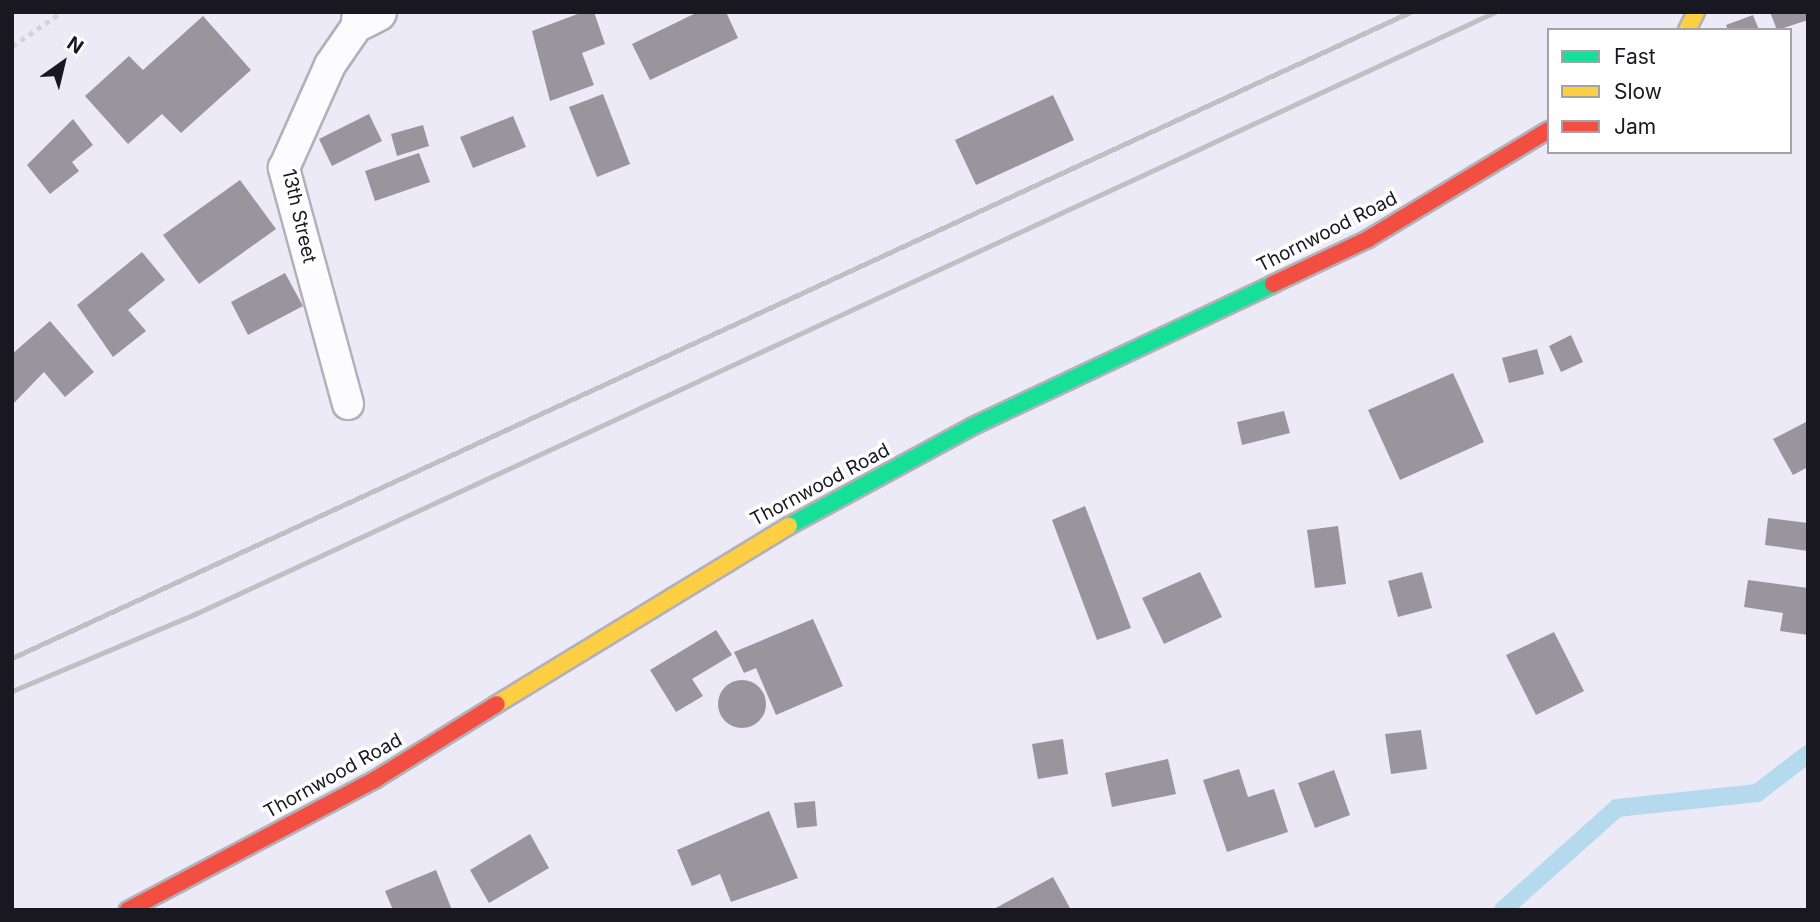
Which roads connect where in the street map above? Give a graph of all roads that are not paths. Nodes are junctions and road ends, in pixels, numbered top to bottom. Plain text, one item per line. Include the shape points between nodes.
1 (1696, 12) edge
2 (369, 16) edge
3 (1688, 28) edge
4 (1547, 131) edge
5 (348, 404) dead end
6 (128, 910) edge

1 - 3 street
2 - 5 lane, 13th Street via 330,65 284,168
4 - 6 street, Thornwood Road via 1368,239 973,426 752,546 376,779

